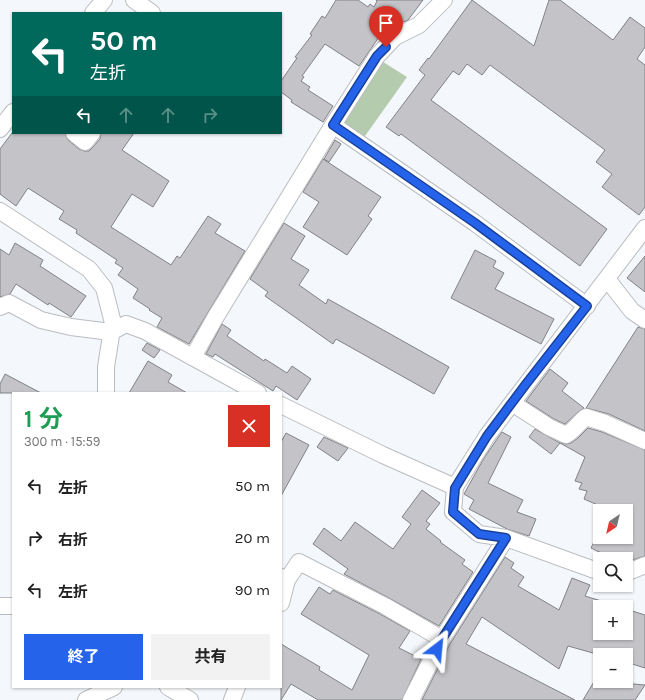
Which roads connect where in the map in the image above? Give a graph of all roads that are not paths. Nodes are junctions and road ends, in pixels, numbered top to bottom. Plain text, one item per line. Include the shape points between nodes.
1 (104, 0) edge
2 (134, 0) edge
3 (444, 0) edge
4 (94, 12) edge
5 (151, 12) edge
6 (12, 113) edge
7 (333, 125) junction
8 (0, 129) edge
9 (75, 134) edge
10 (91, 134) edge
11 (0, 211) edge
12 (645, 228) edge
13 (607, 279) junction
14 (587, 306) junction
15 (0, 307) edge
16 (645, 320) edge
17 (111, 332) junction
18 (193, 357) junction
19 (106, 392) edge
20 (256, 392) edge
21 (512, 403) junction
22 (282, 405) edge
23 (645, 441) edge
24 (455, 488) junction
25 (506, 538) junction
26 (645, 565) edge
27 (593, 569) edge
28 (633, 570) edge
29 (284, 578) edge
30 (282, 595) edge
31 (0, 606) edge
32 (12, 606) edge
33 (442, 639) junction
34 (79, 688) edge
35 (112, 688) edge
36 (170, 688) edge
37 (237, 688) edge
38 (81, 700) edge
39 (86, 700) edge
40 (190, 700) edge
41 (232, 700) edge
42 (411, 700) edge

1 - 4 street
2 - 5 street
3 - 7 street via 419,24 395,38 377,56
6 - 8 street
7 - 14 street via 475,223
7 - 18 street
9 - 10 street via 85,142
11 - 17 street via 90,269 104,288 112,323
12 - 13 street
13 - 14 street
13 - 16 street via 632,311
14 - 21 street
15 - 17 street via 9,303 41,320
17 - 18 street via 126,324 145,331
17 - 19 street via 106,367
18 - 20 street
21 - 23 street via 566,435 586,417 605,422
21 - 24 street via 487,436
22 - 24 street
24 - 25 street via 453,512 479,534
25 - 27 street
25 - 33 street
26 - 28 street
29 - 30 street
29 - 33 street via 299,562 385,606
31 - 32 street
33 - 42 street
34 - 38 street
35 - 39 street
36 - 40 street
37 - 41 street

